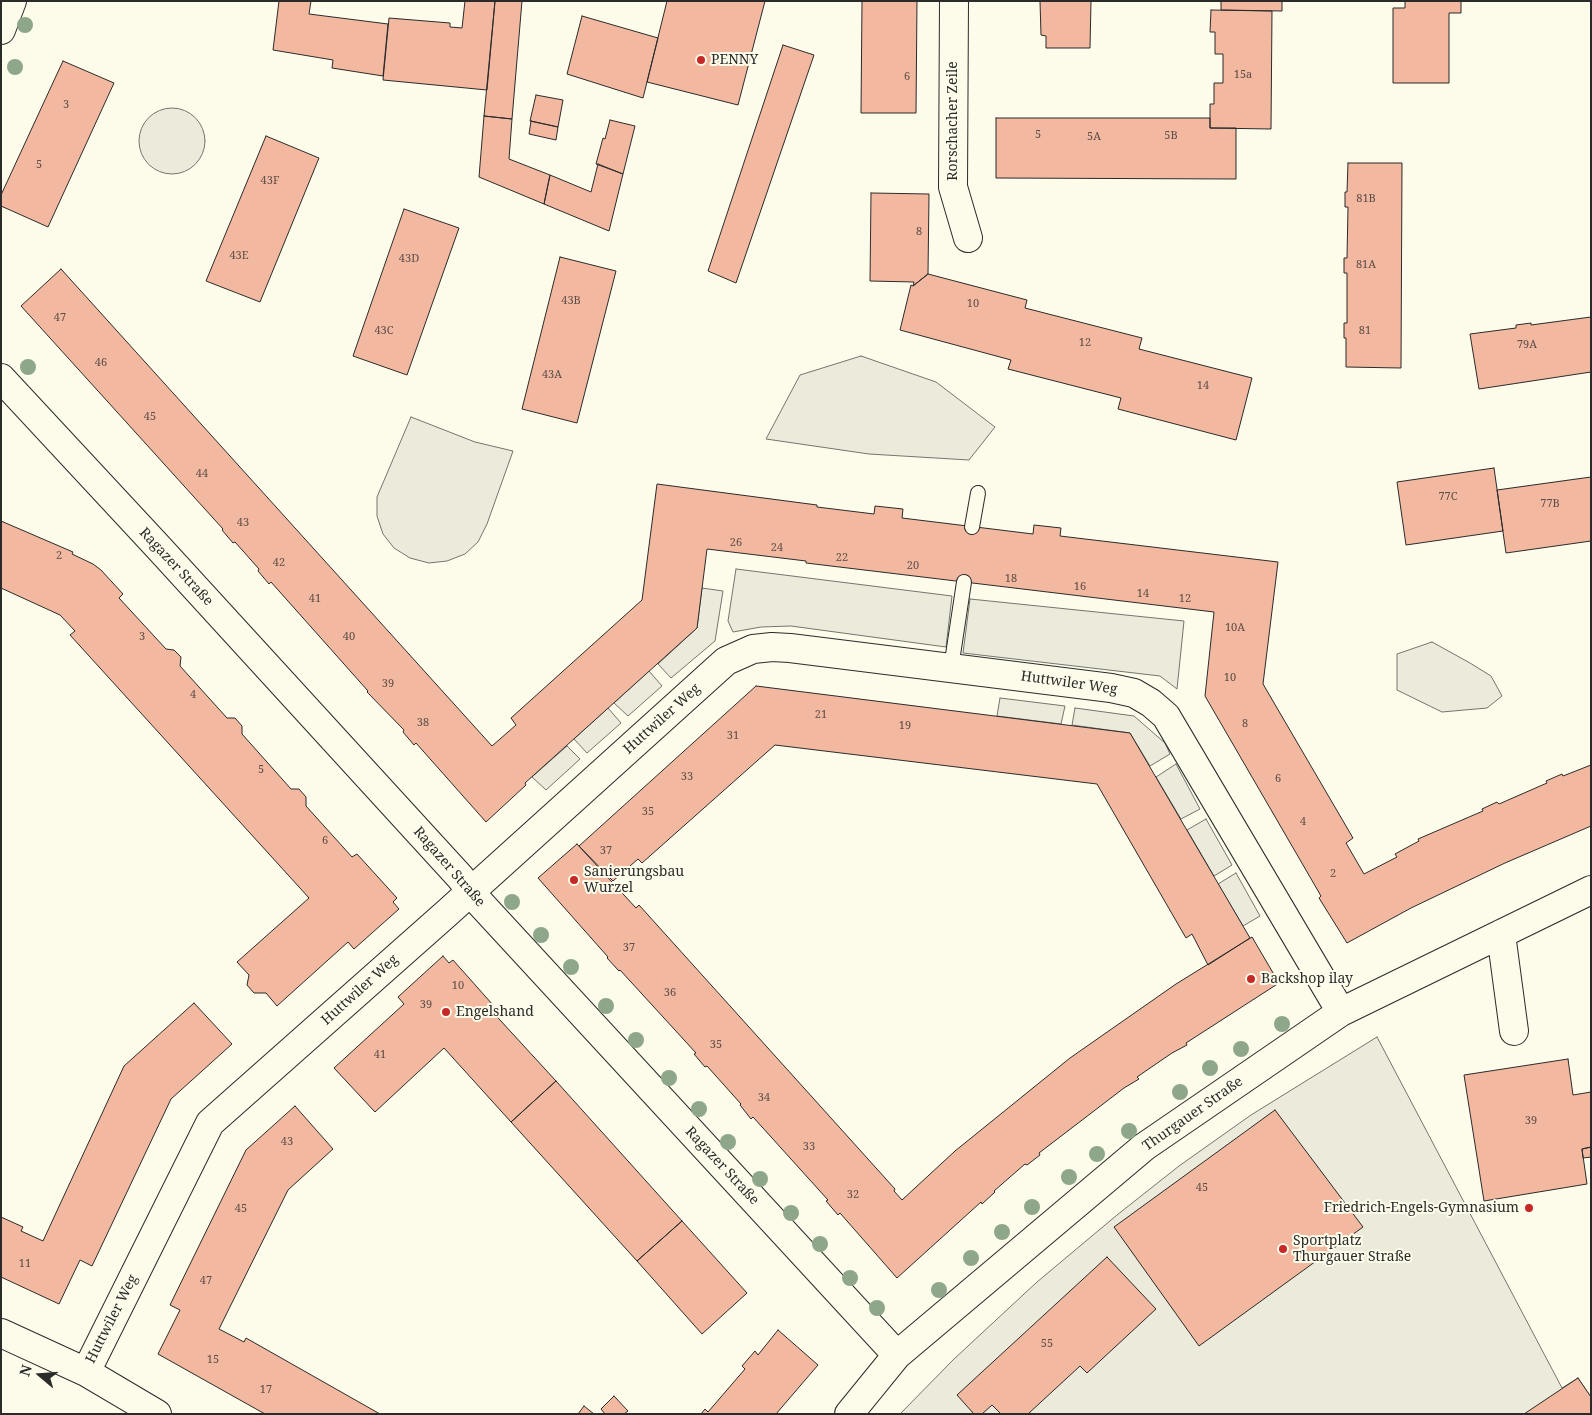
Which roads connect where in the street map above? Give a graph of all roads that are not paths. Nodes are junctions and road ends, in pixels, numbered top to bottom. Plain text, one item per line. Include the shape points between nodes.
1 (12, 1) edge
2 (954, 1) edge
3 (1, 30) edge
4 (968, 238) dead end
5 (1, 378) edge
6 (978, 493) dead end
7 (972, 527) dead end
8 (964, 582) dead end
9 (951, 668) junction
10 (1591, 890) edge
11 (470, 891) junction
12 (1501, 934) junction
13 (1341, 1012) junction
14 (1514, 1031) dead end
15 (1, 1333) edge
16 (897, 1355) junction
17 (86, 1372) junction
18 (158, 1414) edge
19 (849, 1414) edge

1 - 3 street
2 - 4 street, Rorschacher Zeile via 953,187
5 - 11 street, Ragazer Straße
6 - 7 lane
8 - 9 lane
9 - 11 street, Huttwiler Weg via 772,647 753,649 726,661
9 - 13 street, Huttwiler Weg via 1134,693 1166,716
10 - 12 street, Thurgauer Straße
11 - 16 street, Ragazer Straße
11 - 17 street, Huttwiler Weg via 210,1123
12 - 13 street, Thurgauer Straße
12 - 14 street
13 - 16 street, Thurgauer Straße via 1144,1147
15 - 17 street
16 - 19 street, Thurgauer Straße
17 - 18 street

